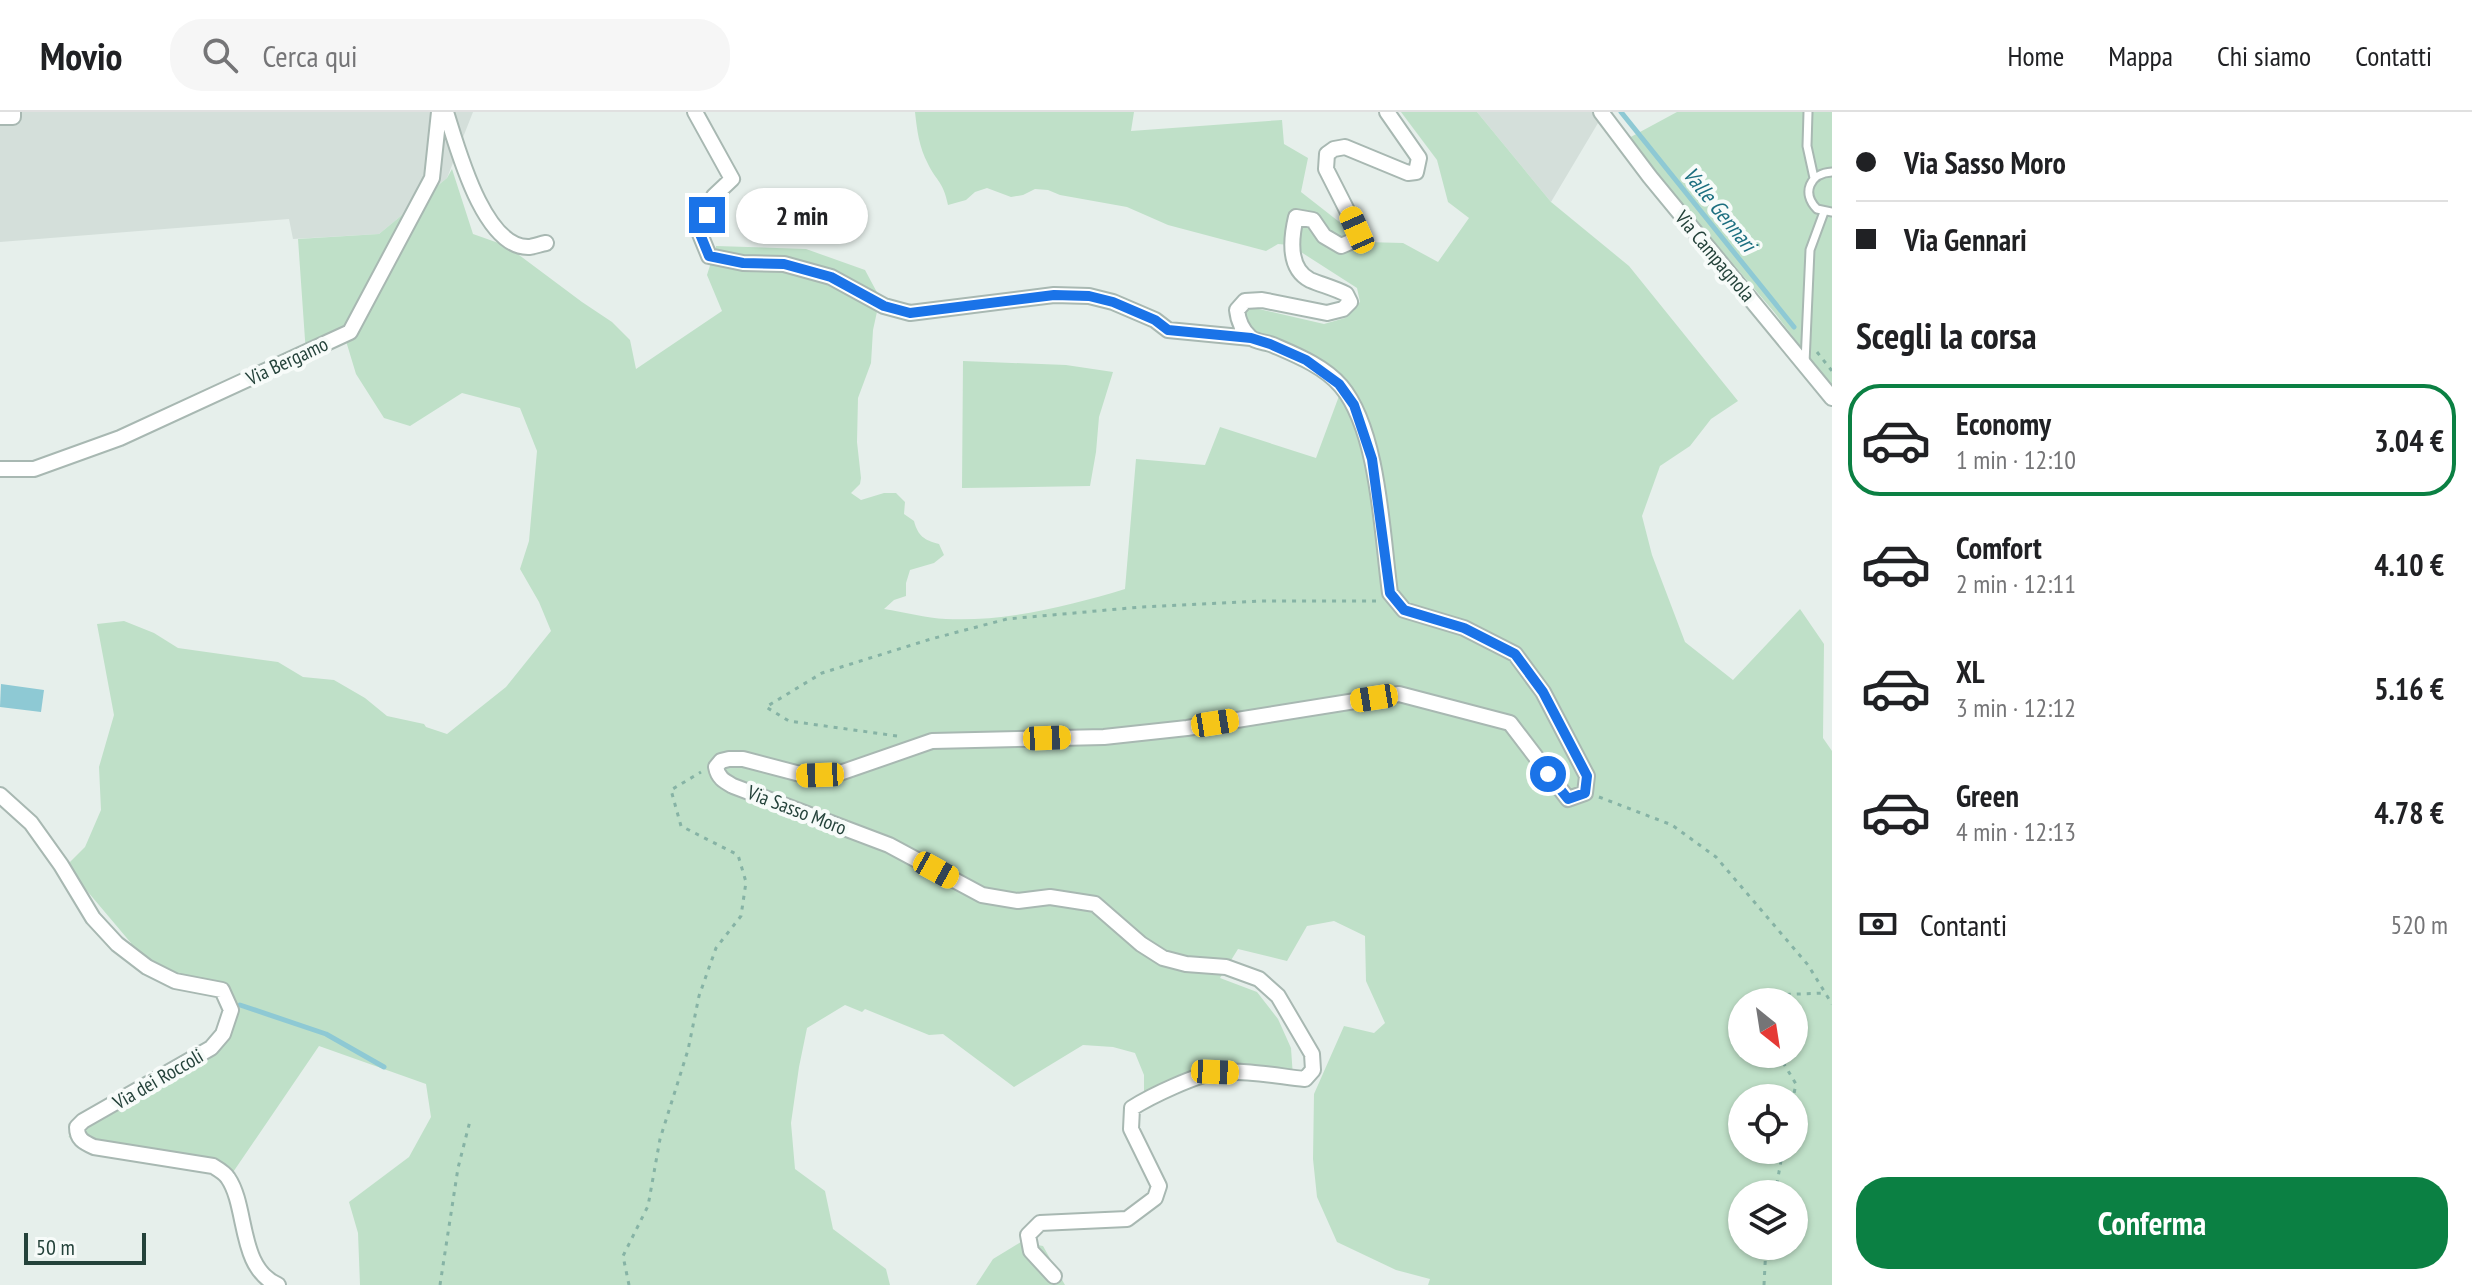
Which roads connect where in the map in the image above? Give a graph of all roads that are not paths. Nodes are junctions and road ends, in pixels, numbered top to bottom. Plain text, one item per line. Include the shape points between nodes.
1 (13, 112) edge
2 (439, 112) edge
3 (446, 112) edge
4 (695, 112) edge
5 (1387, 112) edge
6 (1601, 112) edge
7 (1808, 112) edge
8 (0, 117) edge
9 (1832, 172) edge
10 (1814, 178) junction
11 (1828, 212) edge
12 (546, 243) dead end
13 (1251, 338) junction
14 (1805, 365) junction
15 (1832, 398) edge
16 (0, 469) edge
17 (0, 795) edge
18 (1054, 1276) dead end
19 (278, 1285) edge

1 - 8 street via 13,117
2 - 16 street, Via Bergamo via 432,178 350,332 120,438 34,469
3 - 12 street via 465,172 491,224 525,247
4 - 13 street via 732,179 714,196 700,234 709,256 784,264 831,277 884,306 910,313 1054,295 1089,296 1155,320 1168,330
5 - 13 street via 1419,158 1416,172 1345,147 1334,149 1327,154 1326,169 1357,230 1355,240 1341,246 1324,236 1313,220 1296,217 1292,235 1293,260 1307,279 1346,294 1350,302 1327,313 1245,301 1237,310 1238,320
6 - 14 street, Via Campagnola
7 - 10 lane via 1807,146
9 - 10 lane
10 - 11 lane via 1809,198 1817,209
11 - 14 lane via 1810,250
13 - 18 street, Via Sasso Moro via 1306,360 1339,384 1354,405 1372,459 1390,593 1404,610 1464,628 1515,654 1543,692 1587,776 1585,793 1568,799 1510,723 1399,694 1104,737 932,741 837,774 804,775 743,759 721,761 716,767 722,780 733,786 889,845 982,895 1095,904 1163,958 1226,967 1259,979 1278,996 1312,1054 1313,1070 1305,1079 1215,1072 1132,1108 1131,1129 1159,1186 1155,1198 1127,1219 1040,1223 1028,1235 1031,1251
14 - 15 street, Via Campagnola
17 - 19 street, Via dei Roccoli via 31,823 93,918 117,944 175,981 222,990 231,1010 223,1034 211,1048 83,1121 77,1135 94,1147 213,1166 228,1176 257,1265

